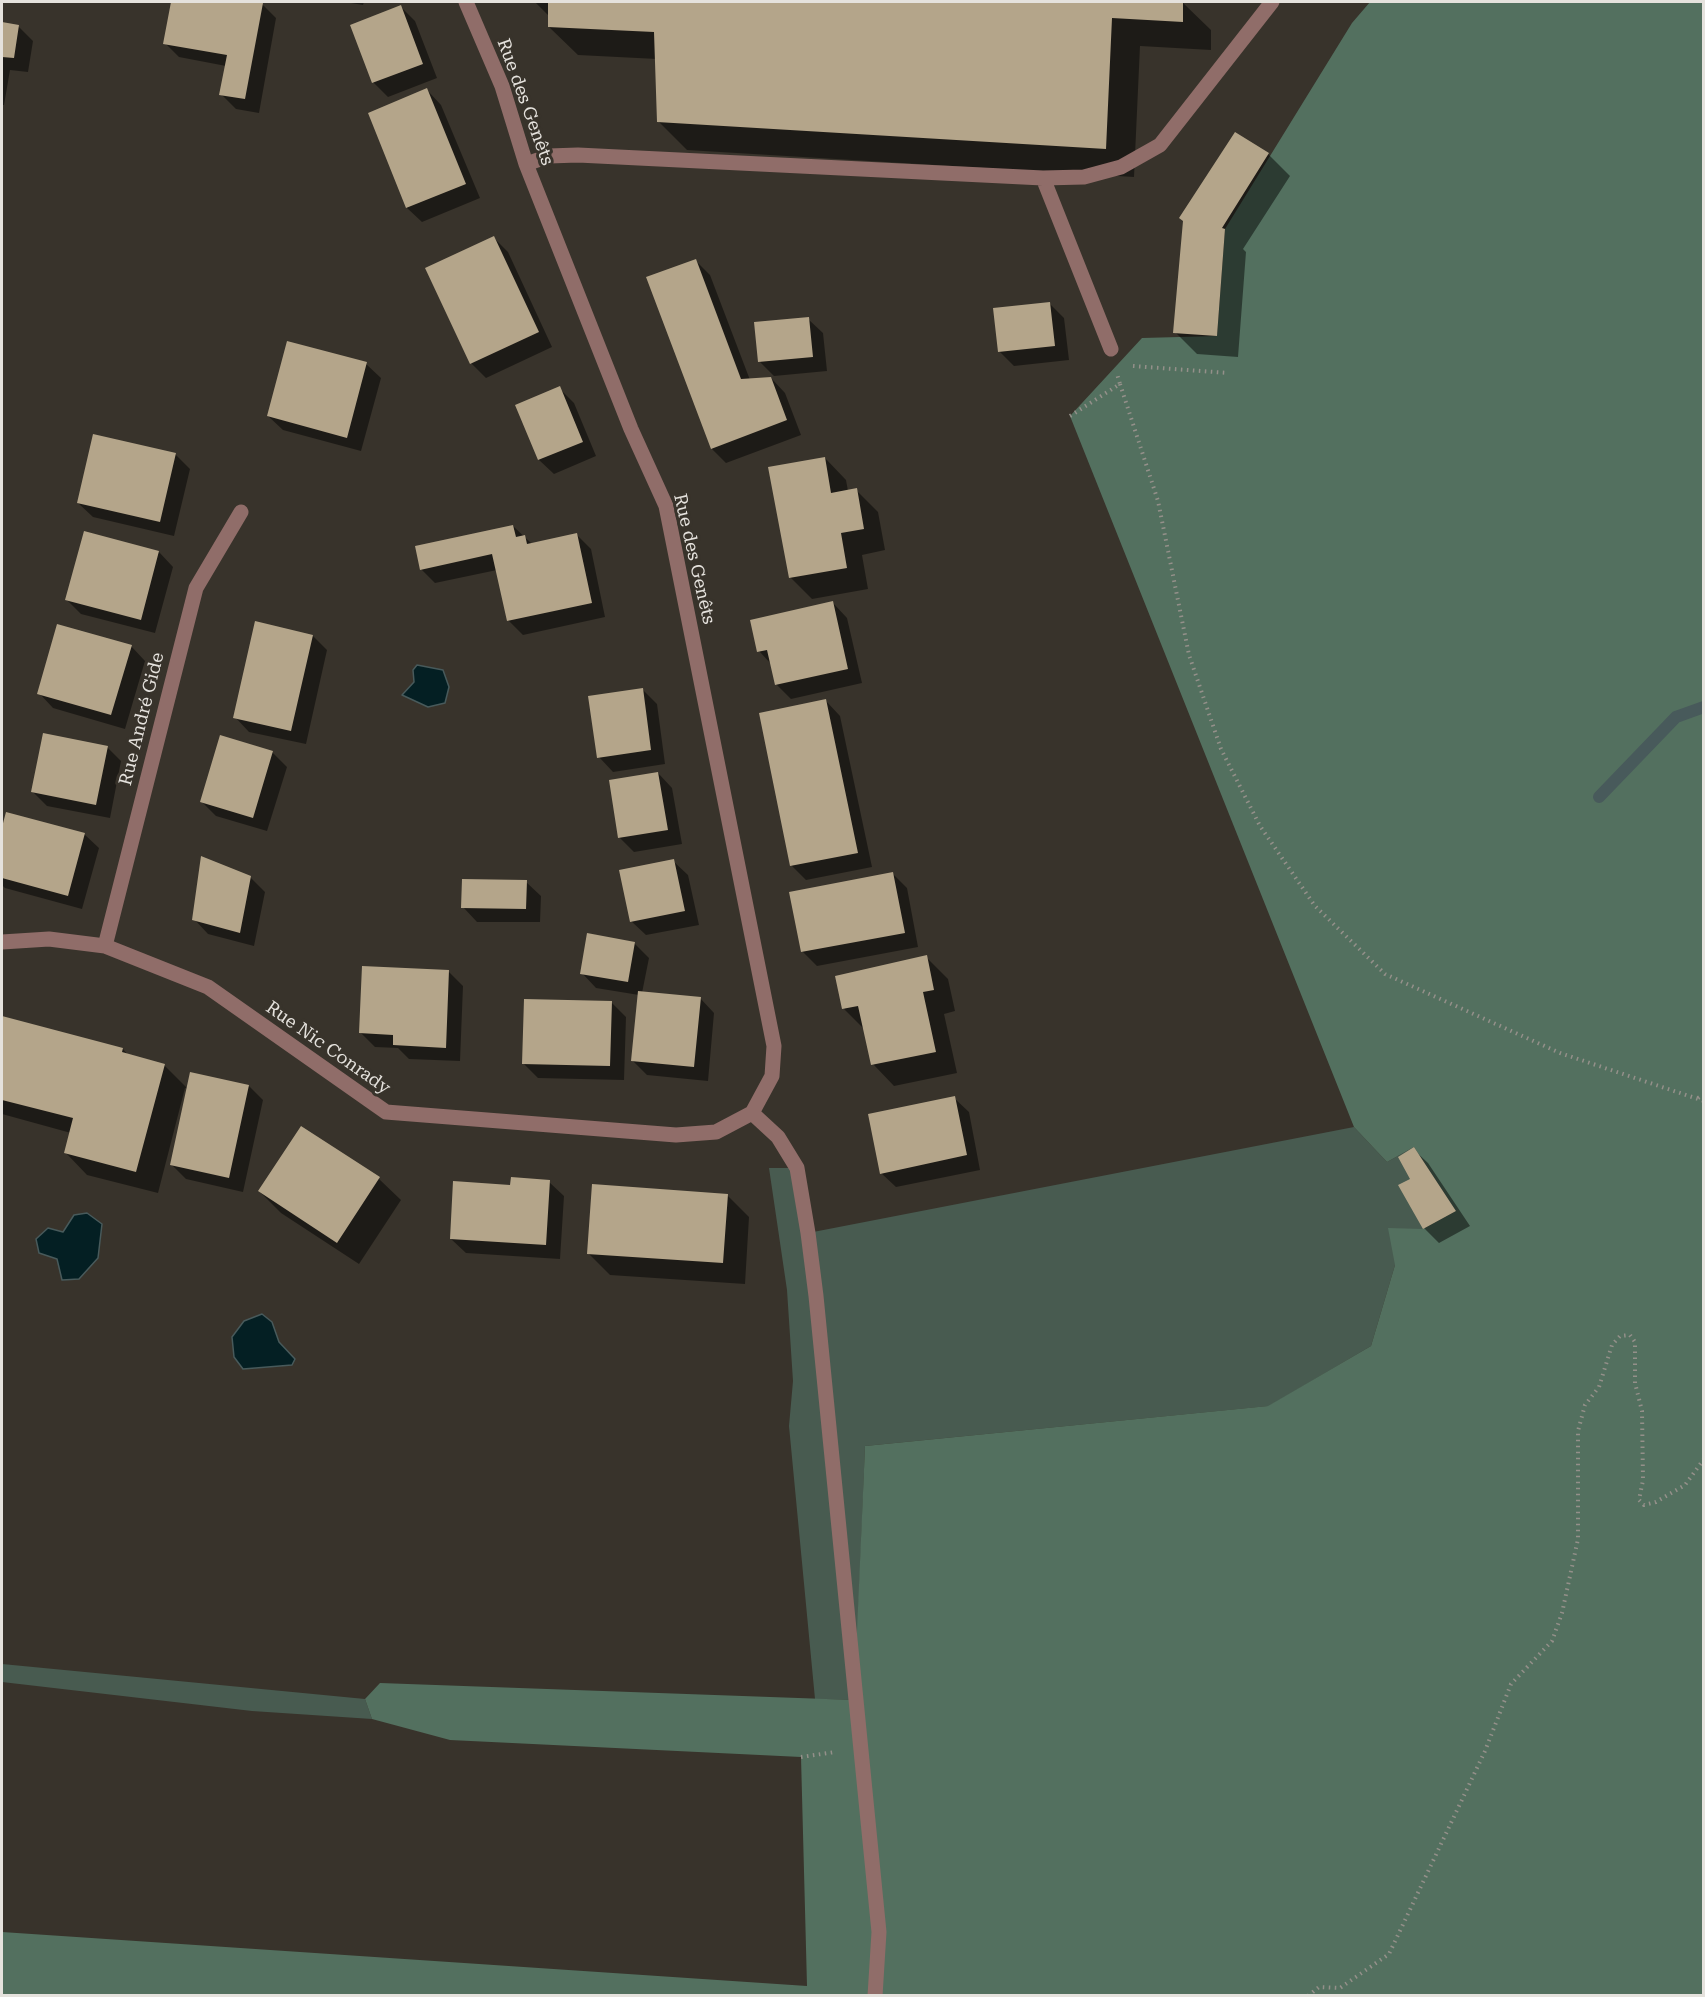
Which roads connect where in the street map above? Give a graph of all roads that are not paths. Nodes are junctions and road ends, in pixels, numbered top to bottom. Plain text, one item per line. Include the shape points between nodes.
1 (466, 2) edge
2 (1272, 2) edge
3 (526, 164) junction
4 (1043, 178) junction
5 (1111, 350) road end
6 (241, 512) dead end
7 (2, 942) edge
8 (105, 946) junction
9 (752, 1113) junction
10 (875, 1995) edge

1 - 3 street, Rue des Genêts via 502,86
2 - 4 street via 1160,145 1121,167 1084,177
3 - 4 street via 549,156 578,155
3 - 9 street, Rue des Genêts via 631,429 666,506 774,1046 772,1076
4 - 5 street
6 - 8 street, Rue André Gide via 196,588
7 - 8 street, Rue Nic Conrady via 49,939
8 - 9 street, Rue Nic Conrady via 208,987 386,1112 676,1135 716,1132
9 - 10 street via 778,1137 797,1168 808,1233 879,1932

